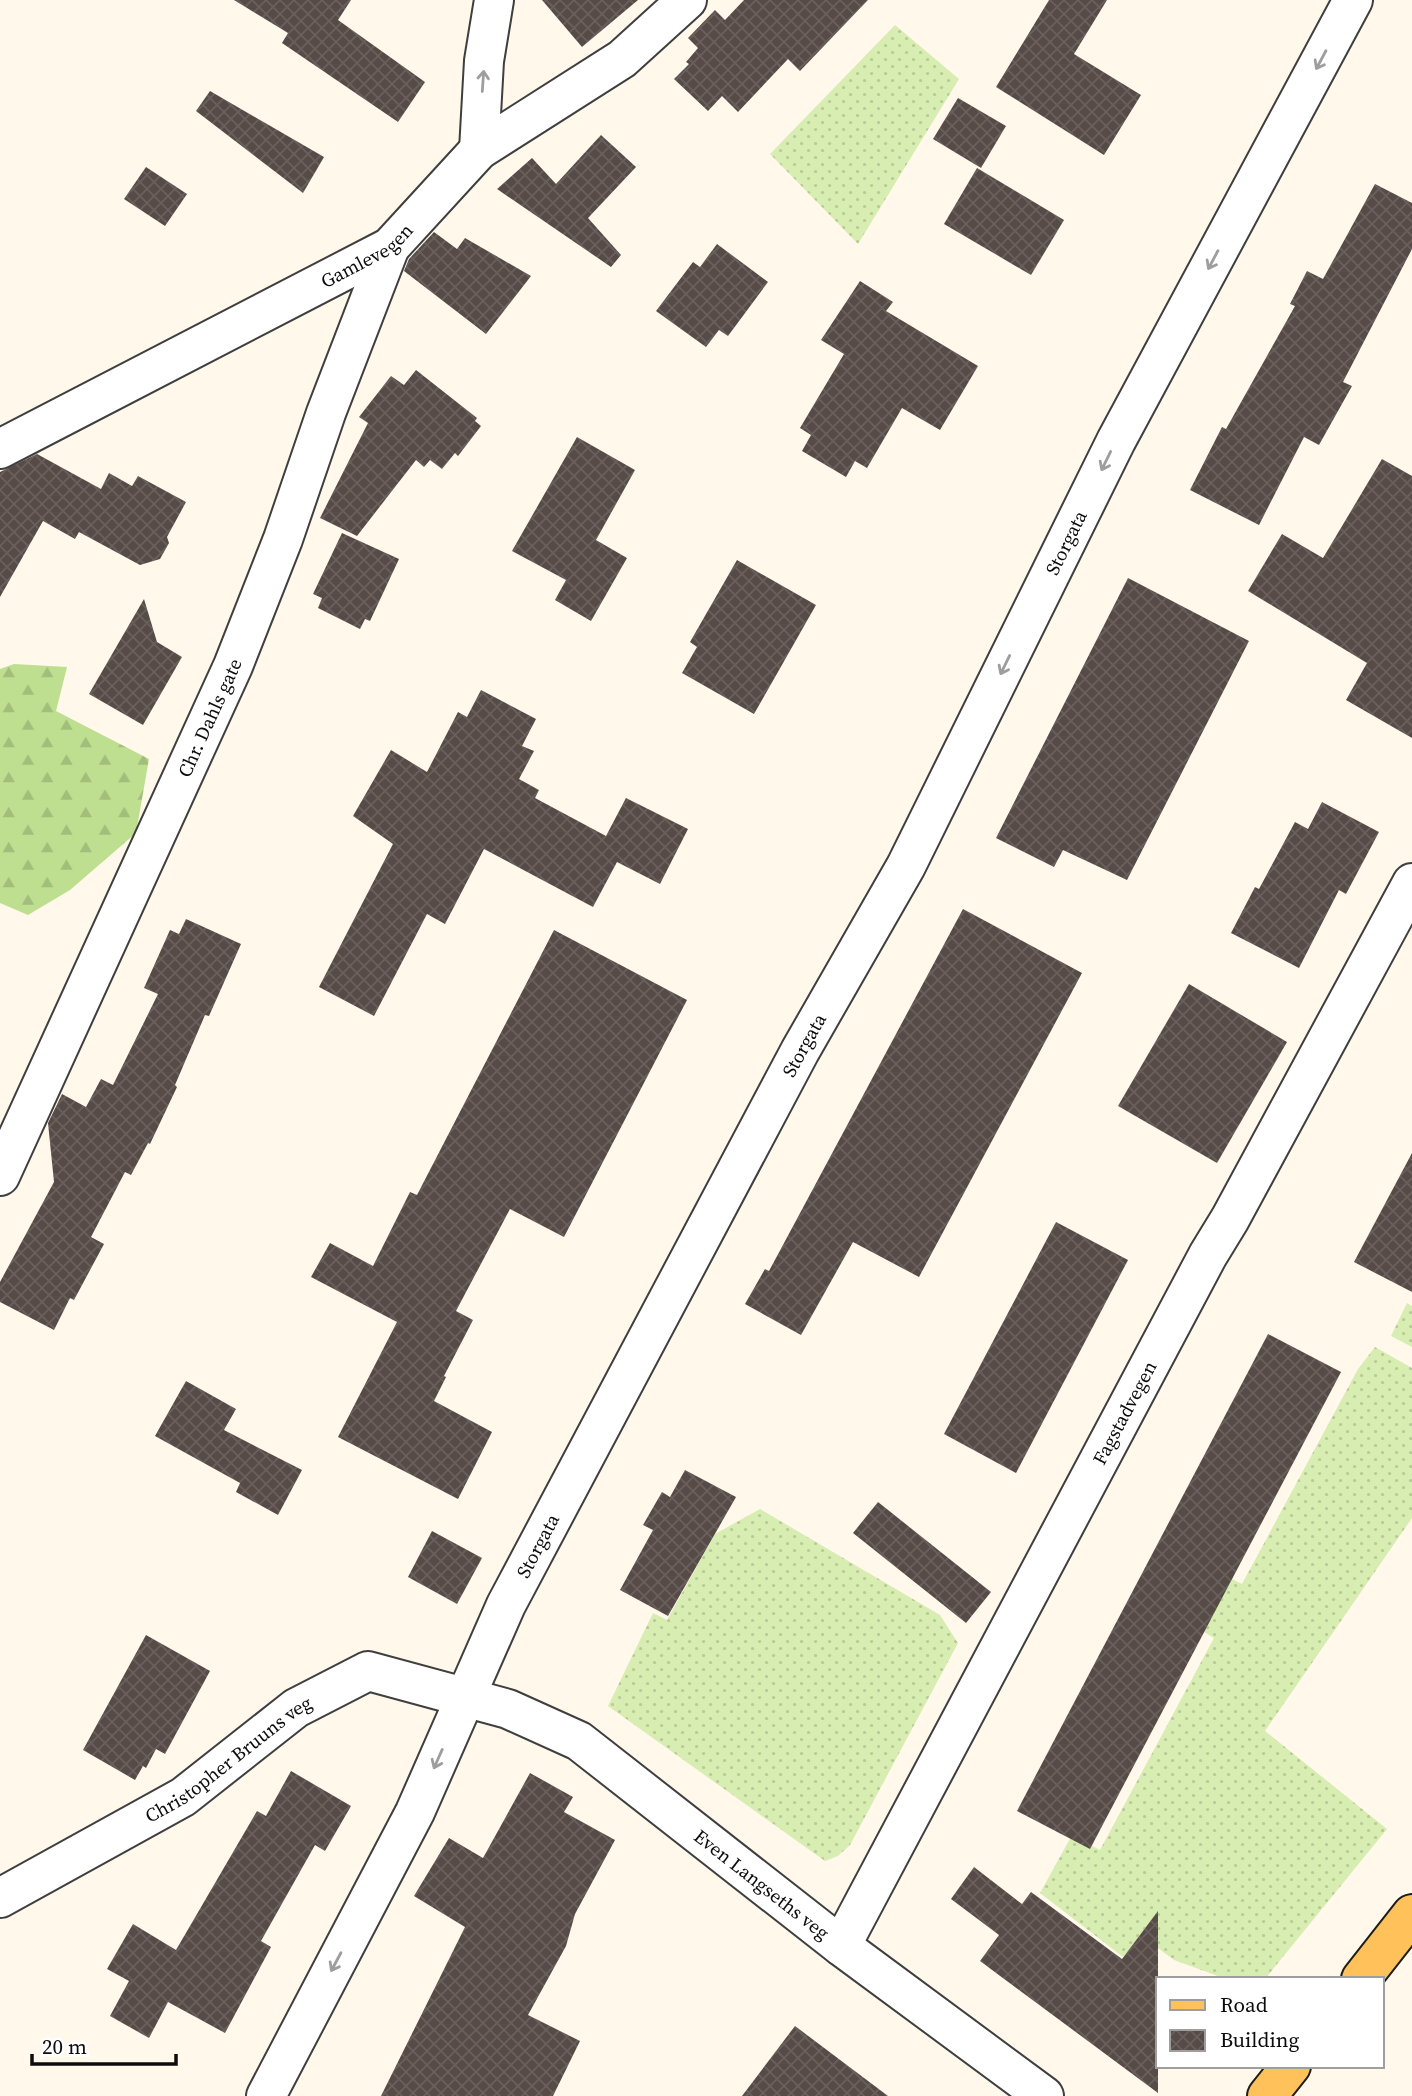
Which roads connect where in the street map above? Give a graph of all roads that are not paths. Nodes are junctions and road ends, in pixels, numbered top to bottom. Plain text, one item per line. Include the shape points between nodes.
1 (494, 0) edge
2 (687, 0) edge
3 (1353, 0) edge
4 (479, 149) junction
5 (390, 247) junction
6 (0, 449) edge
7 (1412, 883) edge
8 (4, 1161) edge
9 (466, 1697) junction
10 (0, 1898) edge
11 (1412, 1914) edge
12 (841, 1946) junction
13 (1363, 1977) edge
14 (1289, 2068) edge
15 (266, 2096) edge
16 (1044, 2096) edge
17 (1267, 2096) edge

4 -> 1 street via 484,61
2 - 4 street, Gamlevegen via 622,59
3 -> 9 street, Storgata via 1116,441 906,866 800,1051 506,1605
4 - 5 street, Gamlevegen
5 - 6 street, Gamlevegen
5 - 8 street, Chr. Dahls gate via 233,666
7 - 12 street, Fagstadvegen via 1195,1279
9 - 10 street, Christopher Bruuns veg via 368,1671 296,1708 183,1797
9 - 12 street, Even Langseths veg via 508,1709 579,1741
9 -> 15 street, Storgata via 415,1812
11 - 13 main road
12 - 16 street, Even Langseths veg
14 - 17 main road

